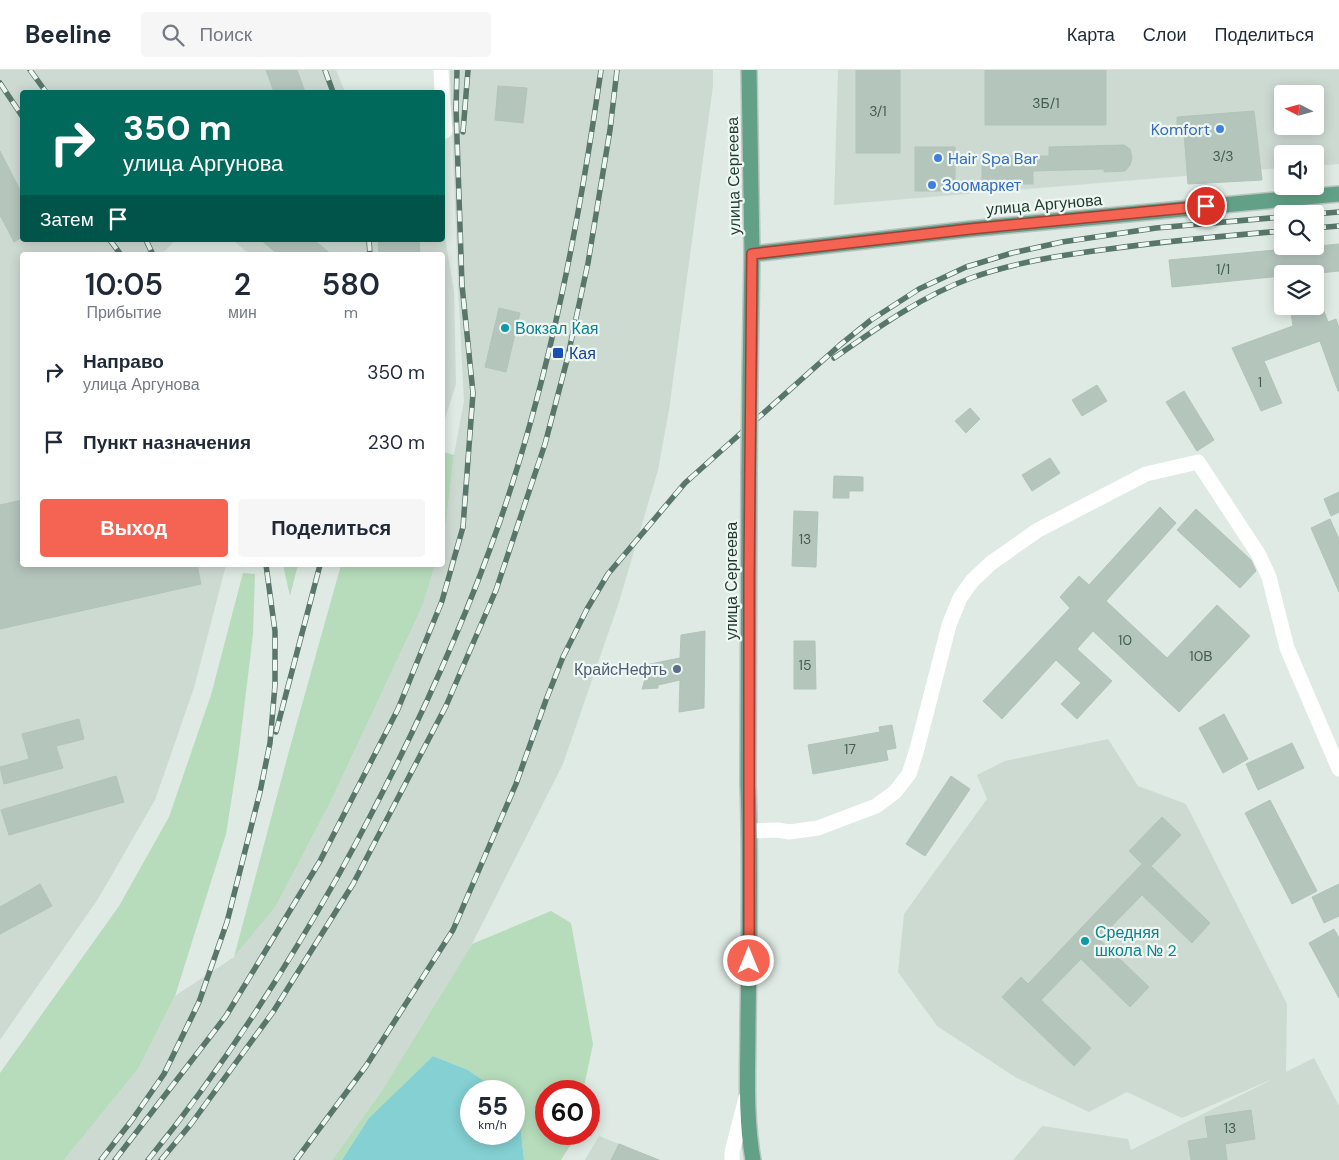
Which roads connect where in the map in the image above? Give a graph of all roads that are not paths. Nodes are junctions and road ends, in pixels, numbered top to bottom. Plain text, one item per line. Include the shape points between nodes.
1 (441, 70) edge
2 (749, 70) edge
3 (442, 90) edge
4 (1339, 194) edge
5 (752, 254) junction
6 (1339, 769) edge
7 (750, 831) junction
8 (748, 1092) junction
9 (732, 1160) edge
10 (752, 1160) edge

1 - 3 street
2 - 5 main road, улица Сергеева
4 - 5 main road, улица Аргунова via 970,229
5 - 7 main road, улица Сергеева, bridge
6 - 7 street via 1287,648 1269,577 1259,555 1198,462 1146,474 1038,530 991,563 972,581 960,598 949,625 917,749 908,774 895,792 876,806 818,828 789,832
7 - 8 main road, улица Сергеева
8 - 9 street
8 - 10 main road, улица Сергеева

